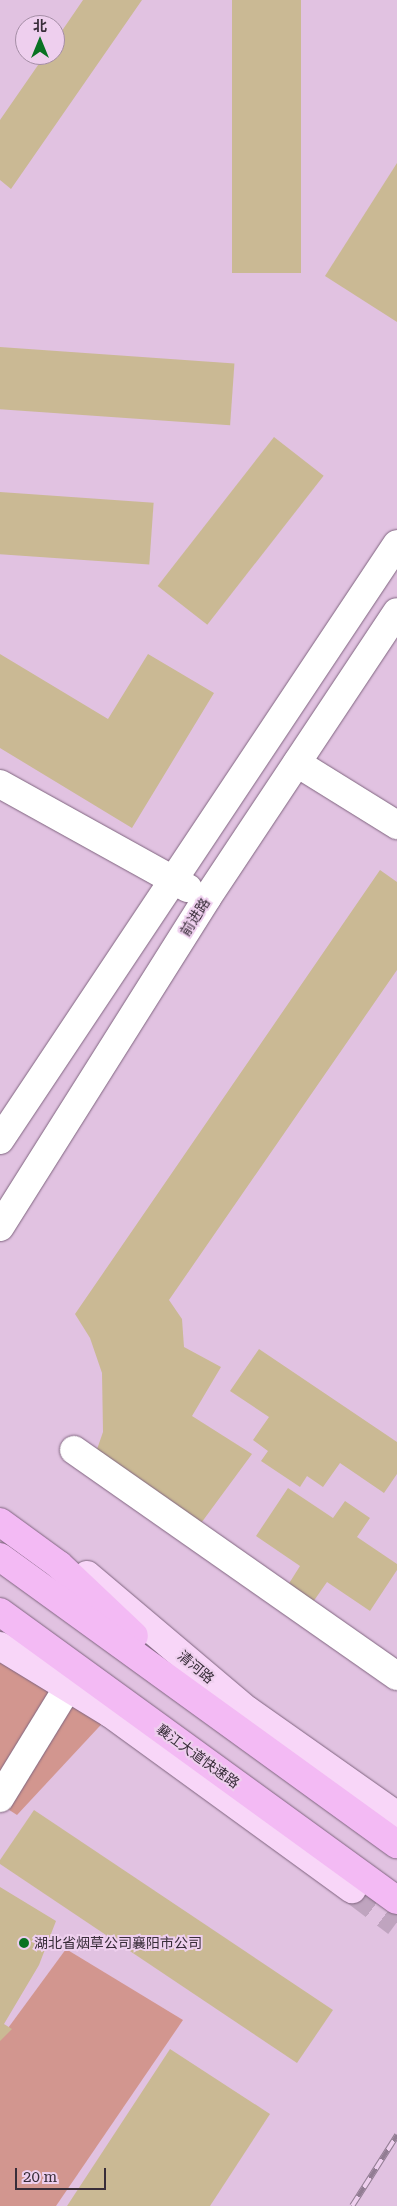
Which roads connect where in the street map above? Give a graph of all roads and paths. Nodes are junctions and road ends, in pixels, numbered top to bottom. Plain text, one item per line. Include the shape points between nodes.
1 (397, 544) edge
2 (397, 612) edge
3 (297, 763) junction
4 (0, 784) edge
5 (397, 825) edge
6 (173, 879) junction
7 (207, 898) junction
8 (2, 1132) edge
9 (0, 1227) edge
10 (74, 1450) dead end
11 (0, 1512) edge
12 (0, 1522) edge
13 (0, 1556) edge
14 (0, 1612) edge
15 (0, 1646) edge
16 (397, 1676) edge
17 (68, 1687) junction
18 (211, 1709) junction
19 (0, 1798) edge
20 (397, 1816) edge
21 (397, 1844) edge
22 (352, 1889) tunnel mouth
23 (397, 1900) edge

1 - 6 street
2 - 3 street, 前进路
3 - 5 street
3 - 7 street, 前进路
4 - 6 street
6 - 7 street
6 - 8 street
7 - 9 street, 前进路
10 - 16 street
11 - 20 main road, 清河路 via 70,1562 247,1710
12 - 18 highway via 60,1565
13 - 18 highway
14 - 23 highway, 襄江大道快速路
15 - 17 main road
17 - 19 street
17 - 22 main road via 111,1714
18 - 21 highway

